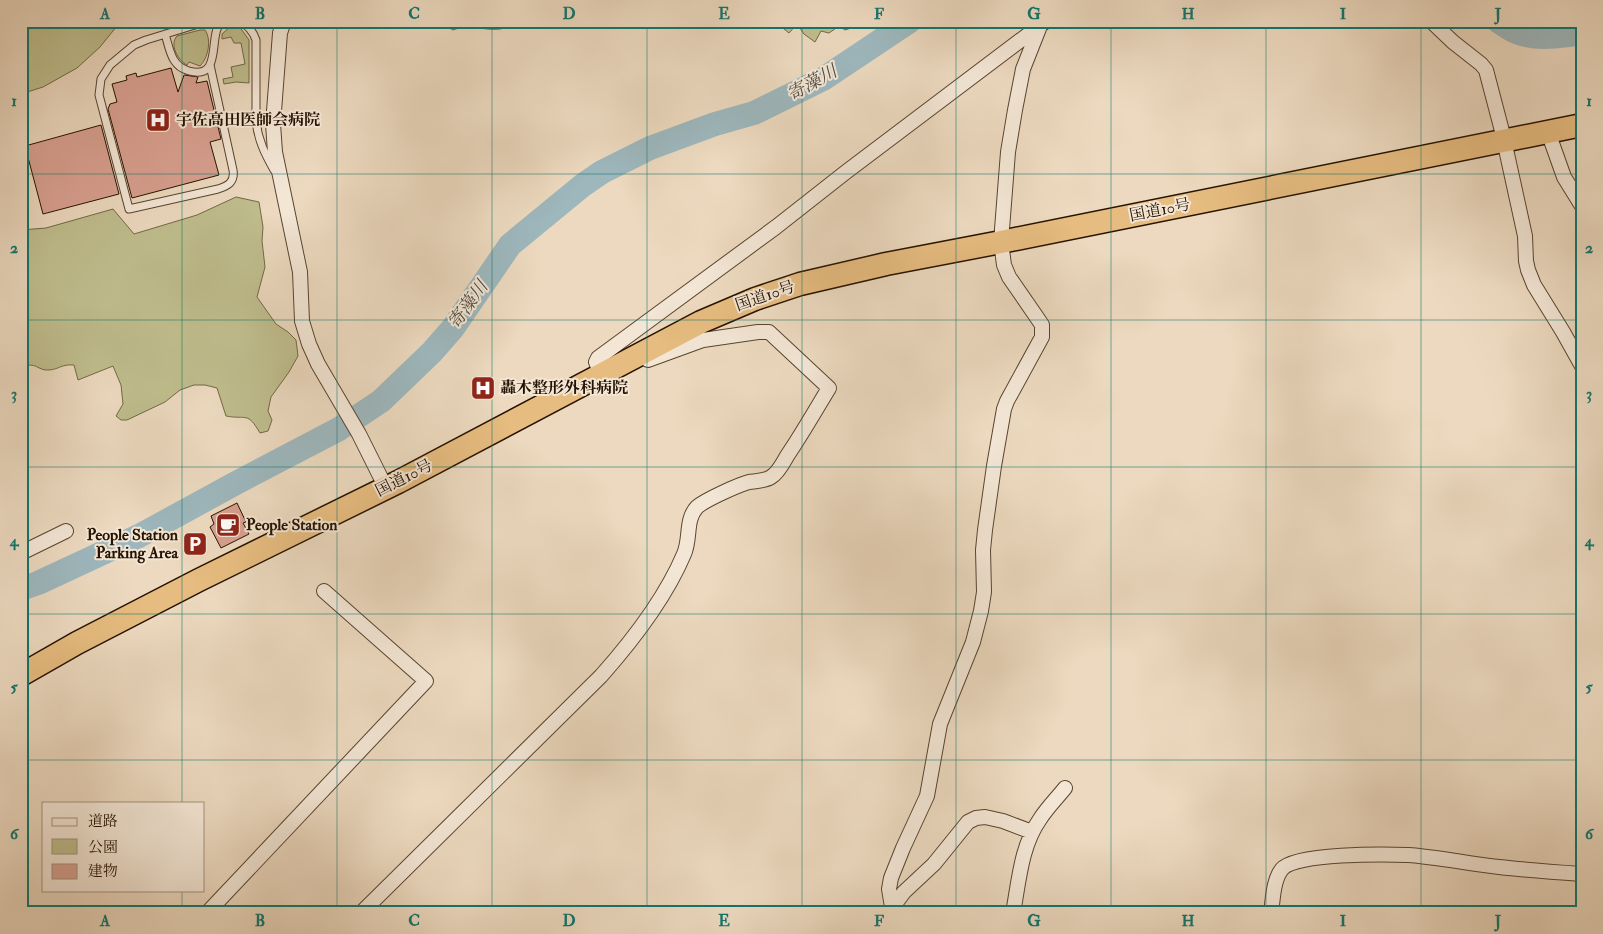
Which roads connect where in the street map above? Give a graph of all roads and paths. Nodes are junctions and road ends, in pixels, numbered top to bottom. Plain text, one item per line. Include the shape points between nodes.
1 (208, 21) edge
2 (223, 21) edge
3 (239, 21) edge
4 (284, 21) edge
5 (1431, 21) edge
6 (1043, 23) edge
7 (165, 34) junction
8 (210, 64) junction
9 (1582, 125) edge
10 (1548, 132) junction
11 (1504, 141) junction
12 (283, 183) junction
13 (1582, 206) edge
14 (1001, 242) junction
15 (1563, 332) junction
16 (1582, 341) edge
17 (1582, 366) edge
18 (601, 375) junction
19 (386, 488) junction
20 (66, 530) dead end
21 (21, 553) edge
22 (324, 591) dead end
23 (21, 674) edge
24 (1066, 788) dead end
25 (1032, 832) junction
26 (1582, 874) edge
27 (893, 910) edge
28 (207, 913) edge
29 (361, 913) edge
30 (1013, 913) edge
31 (1271, 913) edge

1 - 7 lane
2 - 8 lane via 216,28
3 - 12 lane via 250,28 256,40 258,134 267,158
4 - 12 street via 280,33 273,124 275,152
5 - 11 street via 1486,70
6 - 14 street via 1024,69 1015,110 1008,152
6 - 18 street via 598,358 596,362
7 - 8 lane via 178,66 195,72 205,70
7 - 8 lane via 128,49 110,65 101,79 101,103 129,209 218,189 233,180
9 - 10 highway, 国道10号
10 - 11 highway, 国道10号
10 - 13 street via 1564,176
11 - 14 highway, 国道10号
11 - 15 street via 1525,236 1528,270
12 - 19 street via 301,281 300,312 313,354
14 - 18 highway, 国道10号 via 886,264 778,291 701,322
14 - 27 street via 1009,277 1042,326 1042,337 1004,409 985,530 981,611 973,642 940,724 927,796 891,878 889,889
15 - 16 street
15 - 17 street
18 - 19 highway, 国道10号
18 - 29 street via 703,340 769,332 829,388 798,441 771,477 742,485 698,506 689,520 688,546 667,587 623,651 601,676
19 - 23 highway, 国道10号 via 199,580
20 - 21 street
22 - 28 street via 426,681
24 - 25 street
25 - 27 street via 985,817 968,822 934,864 904,892
25 - 30 street via 1021,866
26 - 31 street via 1409,856 1322,856 1302,859 1282,868

